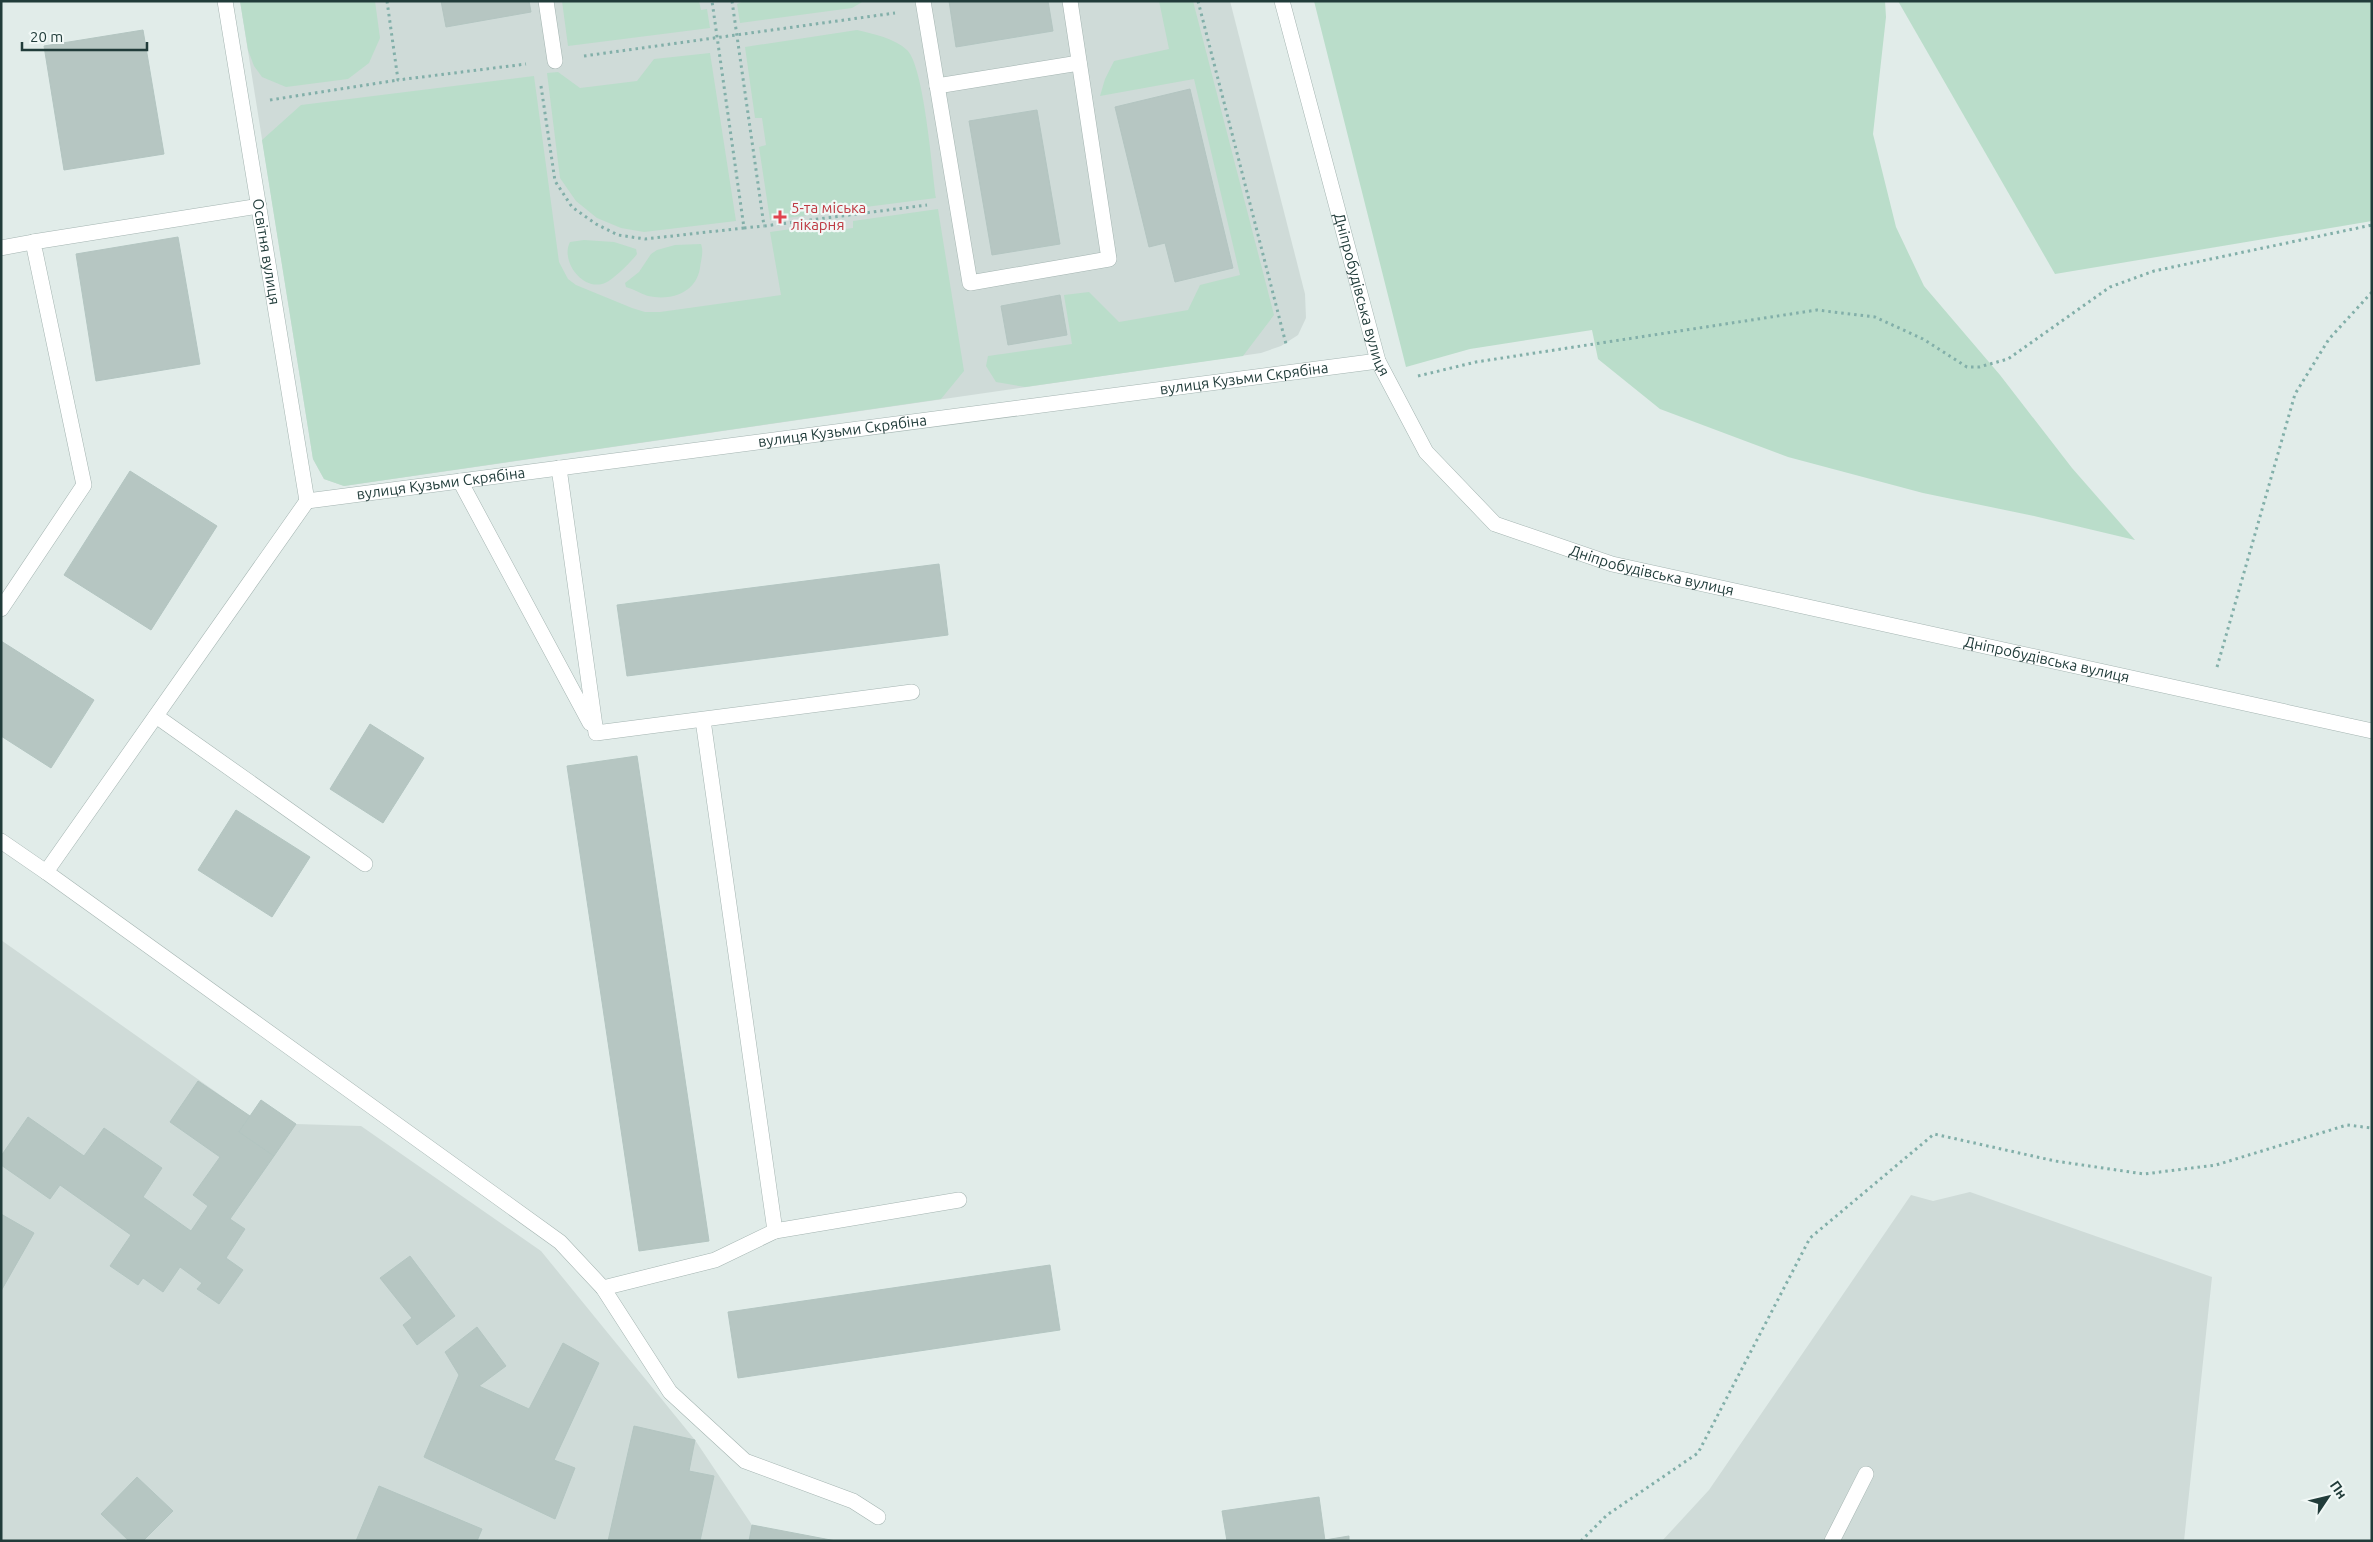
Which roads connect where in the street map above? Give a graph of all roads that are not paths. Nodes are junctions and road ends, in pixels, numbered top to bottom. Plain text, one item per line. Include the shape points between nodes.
1 (225, 1) edge
2 (546, 1) edge
3 (1070, 1) edge
4 (1282, 1) edge
5 (924, 5) edge
6 (555, 61) road end
7 (1079, 63) junction
8 (937, 86) junction
9 (259, 206) junction
10 (33, 242) junction
11 (1, 248) edge
12 (1378, 361) junction
13 (559, 468) junction
14 (460, 481) junction
15 (307, 501) junction
16 (1, 609) edge
17 (912, 692) dead end
18 (156, 716) junction
19 (703, 720) junction
20 (2372, 731) edge
21 (596, 733) junction
22 (1, 841) edge
23 (365, 864) dead end
24 (46, 872) junction
25 (959, 1200) dead end
26 (775, 1231) junction
27 (603, 1288) junction
28 (1866, 1474) dead end
29 (878, 1517) dead end
30 (1832, 1541) edge

1 - 9 street, Освітня вулиця
2 - 6 street
3 - 7 street
4 - 12 street, Дніпробудівська вулиця
5 - 8 street
7 - 8 street
7 - 8 street via 1110,258 970,283
9 - 10 street
9 - 15 street, Освітня вулиця
10 - 11 street
10 - 16 street via 84,485
12 - 13 street, вулиця Кузьми Скрябіна
12 - 20 street, Дніпробудівська вулиця via 1426,452 1495,524 1612,564
13 - 14 street, вулиця Кузьми Скрябіна
13 - 21 street
14 - 15 street, вулиця Кузьми Скрябіна
14 - 21 street
15 - 18 street
17 - 19 street
18 - 23 street
18 - 24 street
19 - 21 street
19 - 26 street
22 - 24 street
24 - 27 street via 560,1242
25 - 26 street
26 - 27 street via 715,1260
27 - 29 street via 670,1392 745,1461 852,1500
28 - 30 street

